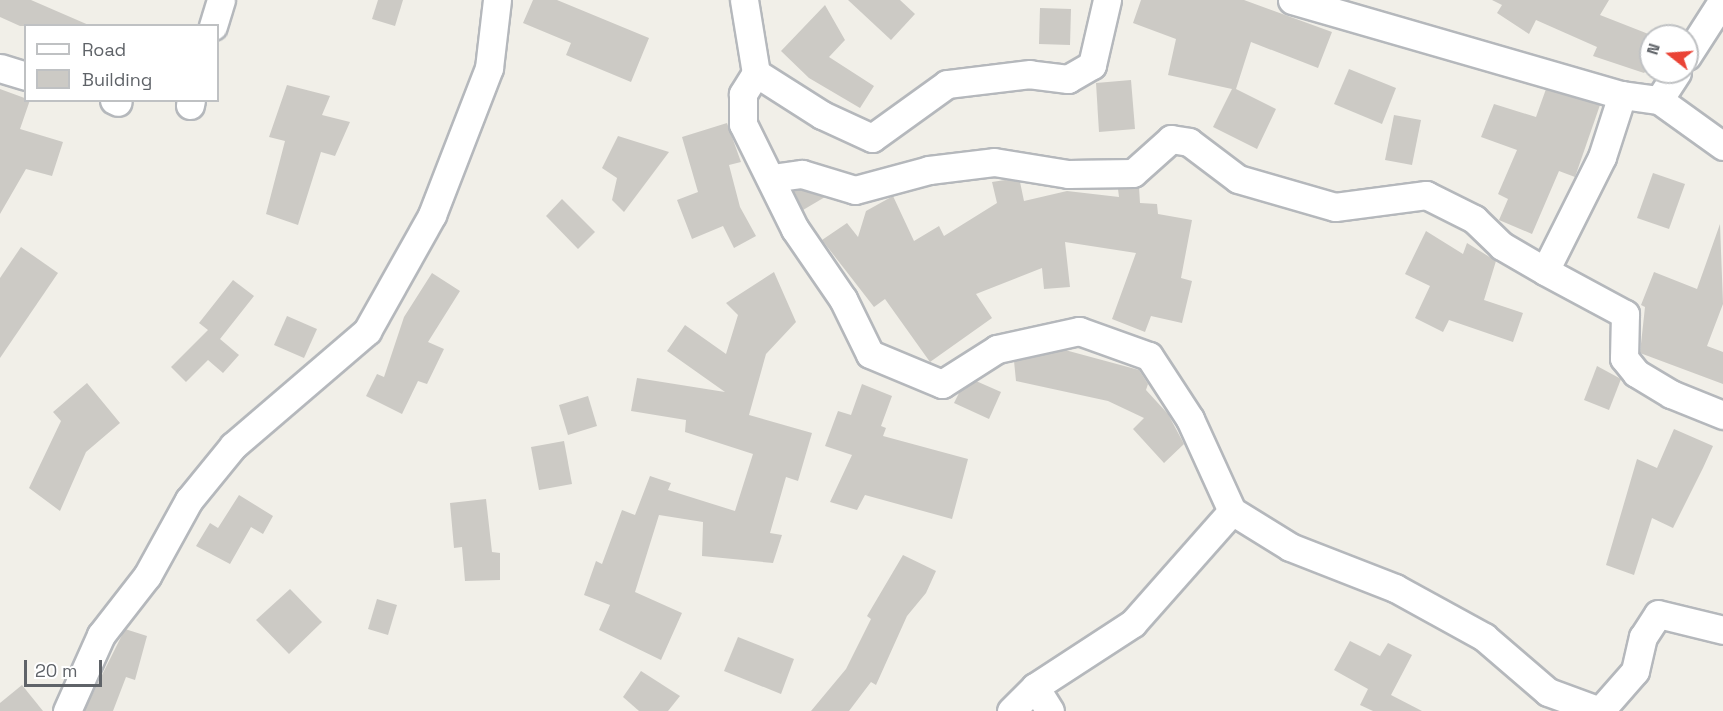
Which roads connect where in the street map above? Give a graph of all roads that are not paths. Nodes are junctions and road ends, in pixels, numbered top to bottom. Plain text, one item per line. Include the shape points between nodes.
1 (221, 0) edge
2 (497, 0) edge
3 (744, 0) edge
4 (1107, 0) edge
5 (1293, 0) edge
6 (1723, 0) edge
7 (214, 24) edge
8 (1699, 38) edge
9 (0, 68) edge
10 (756, 73) junction
11 (24, 75) edge
12 (1669, 84) edge
13 (1622, 95) junction
14 (1659, 100) junction
15 (1723, 146) edge
16 (772, 178) junction
17 (1545, 271) junction
18 (1723, 415) edge
19 (1232, 511) junction
20 (1723, 630) edge
21 (1035, 687) junction
22 (67, 711) edge
23 (1011, 711) edge
24 (1050, 711) edge

1 - 7 street
2 - 22 street via 489,68 432,215 367,331 233,446 189,500 147,576 101,635
3 - 10 street
4 - 10 street via 1092,65 1068,79 1030,74 947,84 872,138 822,115
5 - 13 street
6 - 8 street
9 - 11 street
10 - 16 street via 743,94 743,124
12 - 14 street
13 - 14 street
13 - 17 street via 1602,157
14 - 15 street
16 - 17 street via 801,174 855,190 929,170 994,162 1068,174 1133,172 1172,139 1189,142 1238,179 1335,207 1426,195 1474,219 1502,246
16 - 19 street via 795,229 843,299 870,354 942,384 997,349 1079,332 1149,357 1190,419
17 - 18 street via 1625,314 1624,358 1636,373
19 - 20 street via 1290,547 1395,588 1484,637 1548,692 1600,711 1635,671 1643,637 1658,614
19 - 21 street via 1133,623
21 - 23 street
21 - 24 street

